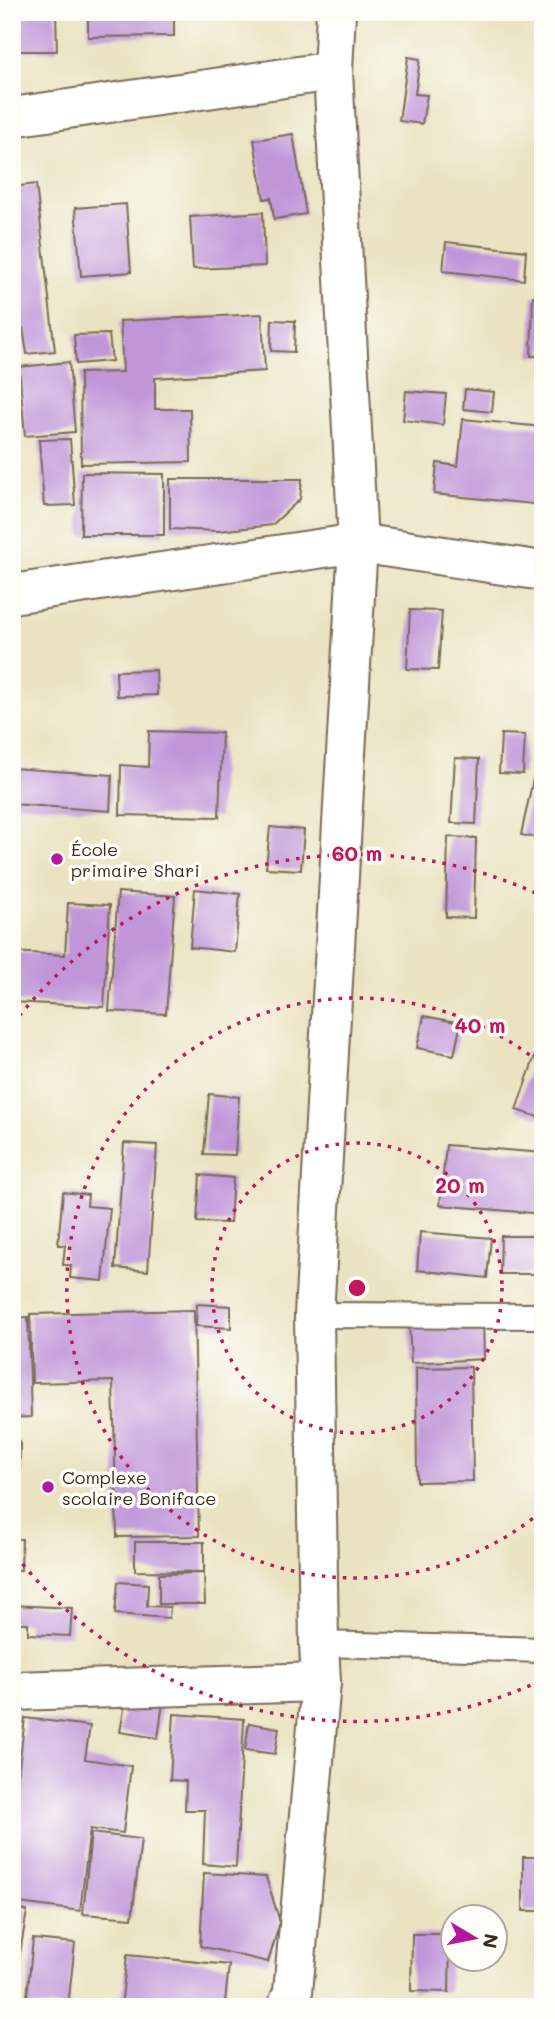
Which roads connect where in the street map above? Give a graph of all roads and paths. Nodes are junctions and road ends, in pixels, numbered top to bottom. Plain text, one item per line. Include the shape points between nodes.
1 (336, 12) edge
2 (333, 71) junction
3 (12, 117) edge
4 (358, 543) junction
5 (543, 571) edge
6 (12, 594) edge
7 (314, 1315) junction
8 (543, 1316) edge
9 (319, 1644) junction
10 (543, 1650) edge
11 (321, 1682) junction
12 (12, 1691) edge
13 (287, 2007) edge

1 - 2 street
2 - 3 street
2 - 4 street
4 - 5 street
4 - 6 street
4 - 7 street
7 - 8 lane
7 - 9 street
9 - 10 lane
9 - 11 street
11 - 12 street
11 - 13 street via 295,1979

